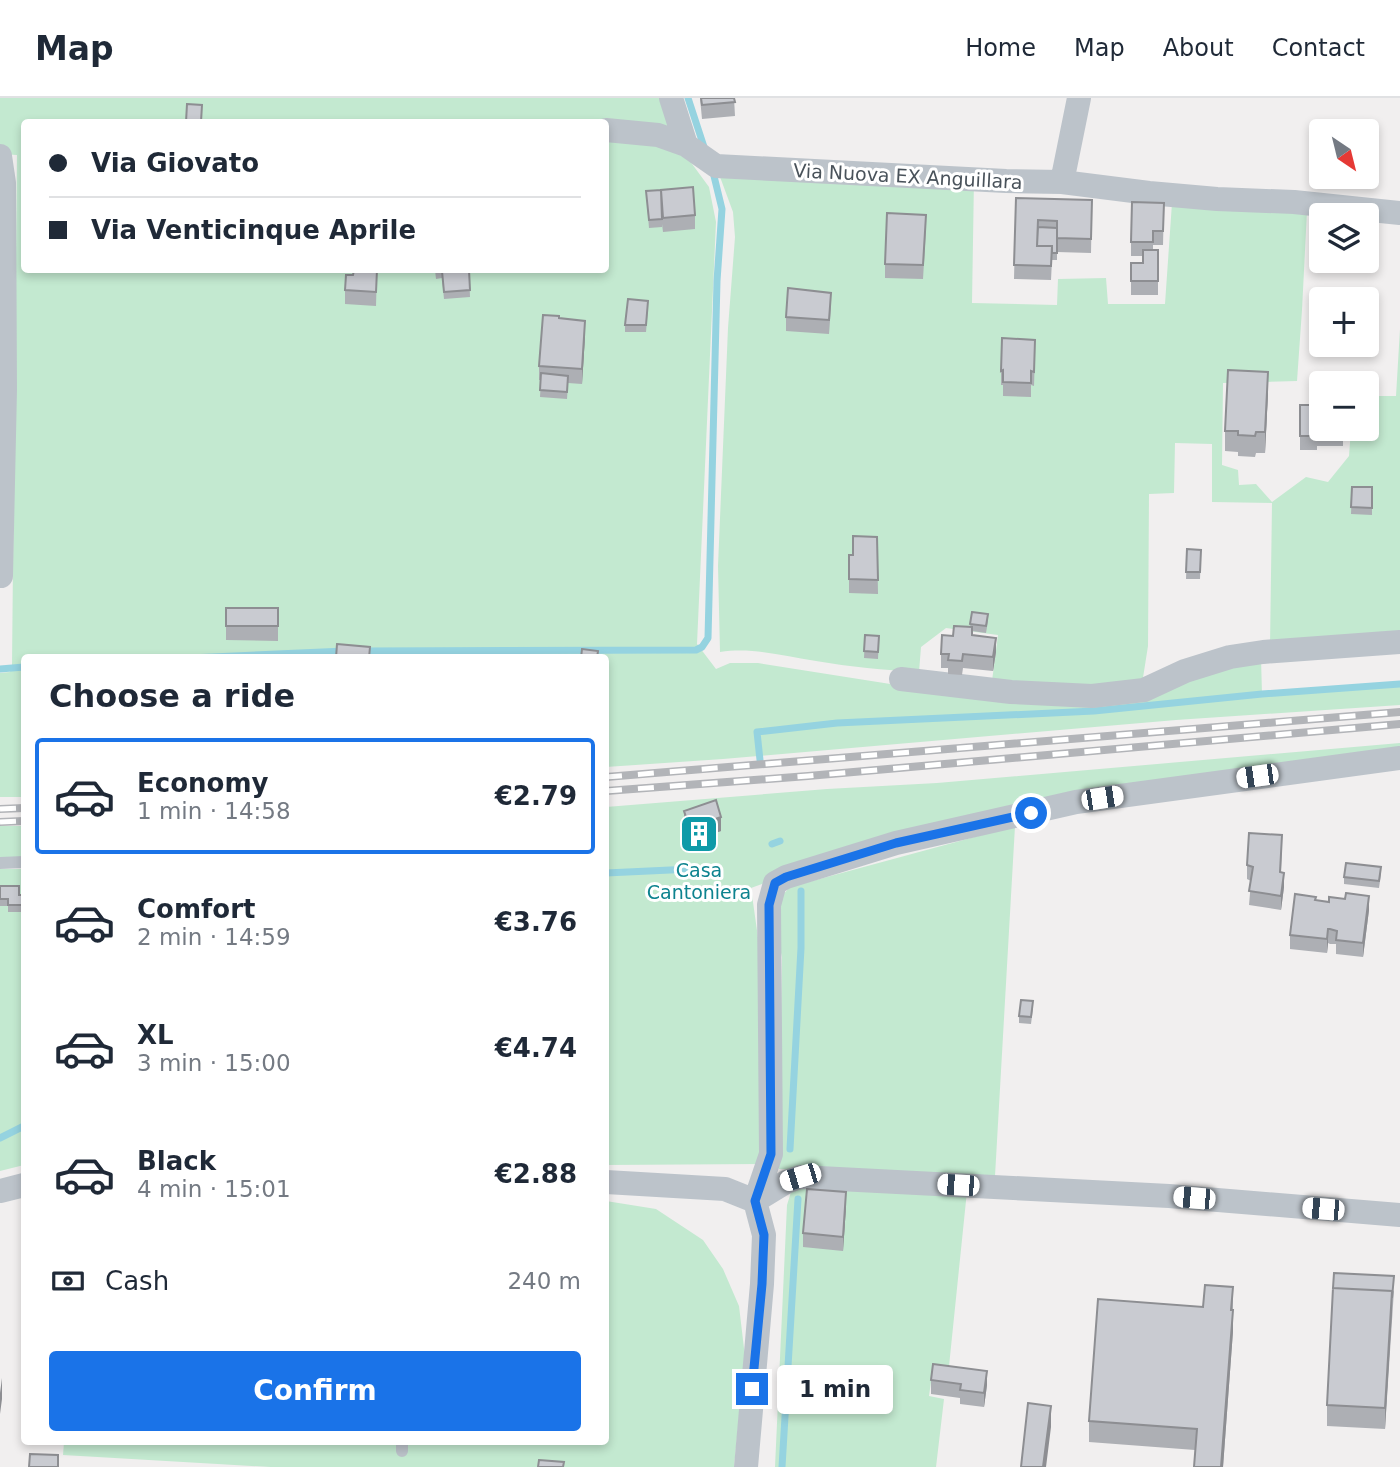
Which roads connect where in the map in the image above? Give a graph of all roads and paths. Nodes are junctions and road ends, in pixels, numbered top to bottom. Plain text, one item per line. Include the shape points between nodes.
1 (1079, 98) edge
2 (671, 102) edge
3 (609, 130) edge
4 (686, 145) junction
5 (0, 156) edge
6 (1062, 182) junction
7 (1400, 212) edge
8 (3, 389) edge
9 (0, 577) edge
10 (1400, 642) edge
11 (901, 679) dead end
12 (1400, 758) edge
13 (21, 862) edge
14 (0, 863) edge
15 (609, 1182) edge
16 (21, 1186) edge
17 (0, 1191) edge
18 (755, 1201) junction
19 (1400, 1216) edge
20 (746, 1467) edge

1 - 6 street
2 - 4 street
3 - 4 street, Via Nuova EX Anguillara via 658,135
4 - 6 street, Via Nuova EX Anguillara via 716,166
5 - 8 street via 4,183
6 - 7 street, Via Nuova EX Anguillara
8 - 9 street
10 - 11 street via 1230,657 1144,690 1092,696
12 - 18 street via 1076,802 896,843 775,883 769,905 771,1154
13 - 14 lane
15 - 18 street via 725,1189
16 - 17 street
18 - 19 street via 800,1177 1169,1196
18 - 20 street via 764,1235

